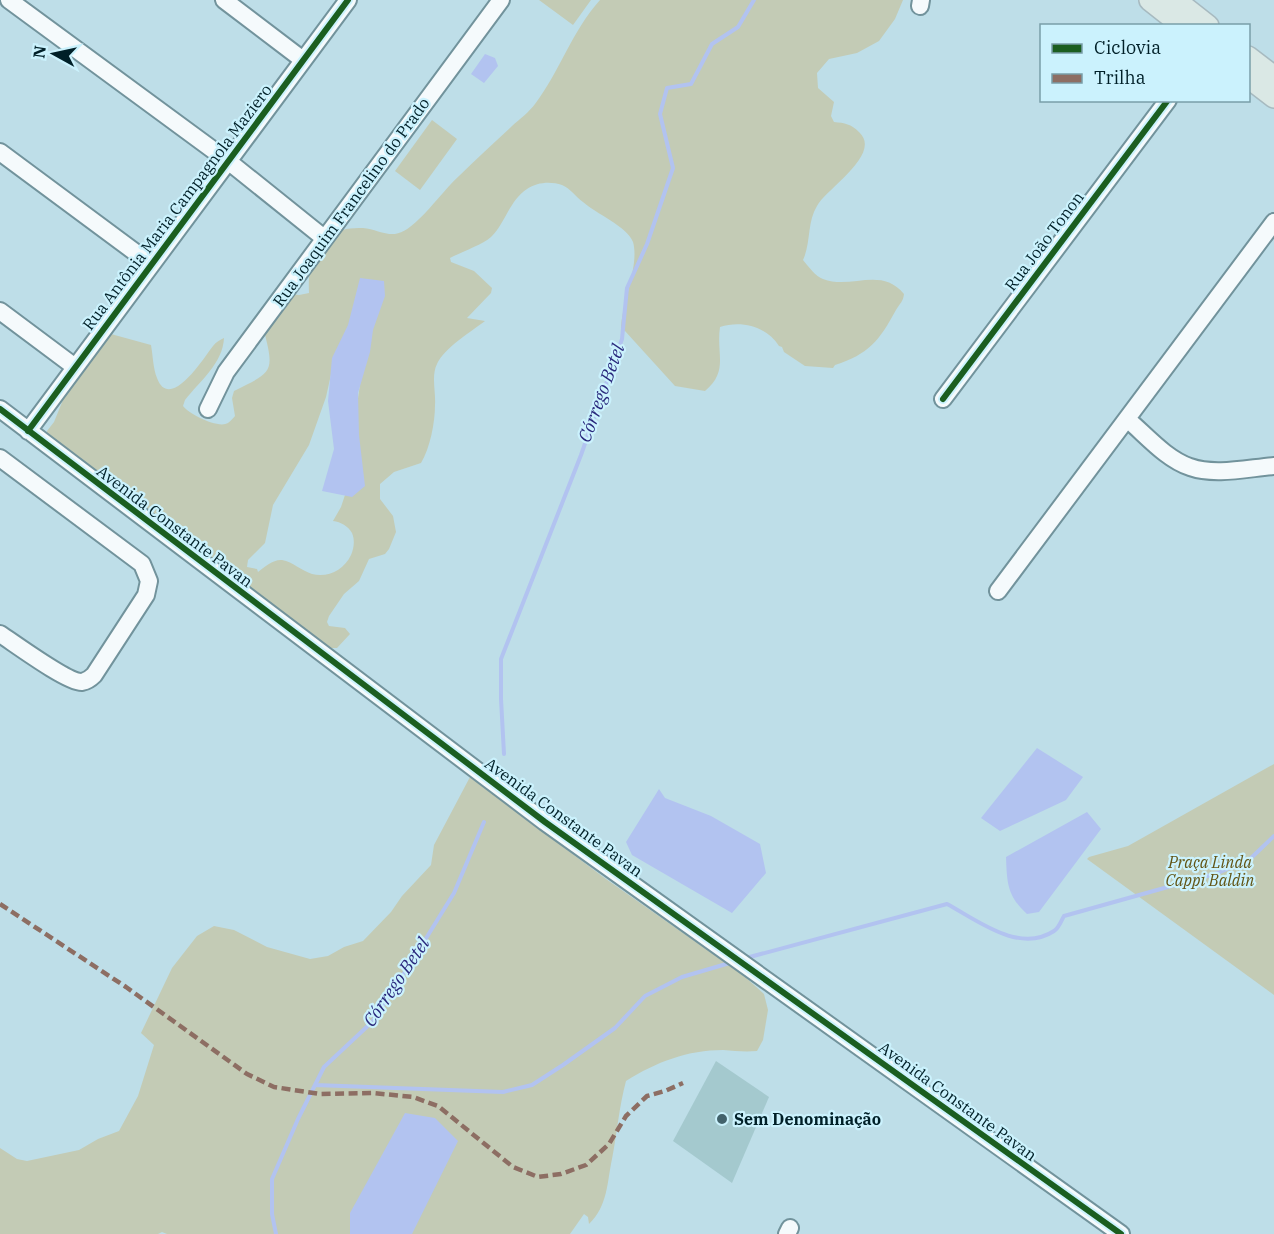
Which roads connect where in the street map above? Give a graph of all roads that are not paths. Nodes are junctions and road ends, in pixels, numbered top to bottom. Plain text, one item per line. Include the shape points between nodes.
1 (9, 0) edge
2 (224, 0) edge
3 (348, 0) edge
4 (501, 0) edge
5 (1150, 0) edge
6 (1175, 0) edge
7 (1180, 24) edge
8 (1205, 24) edge
9 (1250, 58) edge
10 (303, 60) junction
11 (1274, 76) edge
12 (1250, 79) edge
13 (1274, 97) edge
14 (1166, 102) edge
15 (0, 153) edge
16 (228, 161) junction
17 (1274, 222) edge
18 (324, 238) junction
19 (151, 264) junction
20 (0, 311) edge
21 (75, 367) junction
22 (943, 399) dead end
23 (0, 409) edge
24 (208, 409) dead end
25 (1127, 419) junction
26 (28, 431) junction
27 (0, 458) edge
28 (1274, 466) edge
29 (998, 591) dead end
30 (0, 634) edge
31 (1121, 1234) edge

1 - 16 street
2 - 10 street
3 - 10 street, Rua Antônia Maria Campagnola Maziero
4 - 18 street, Rua Joaquim Francelino do Prado
5 - 7 main road
6 - 8 main road
9 - 11 main road
10 - 16 street, Rua Antônia Maria Campagnola Maziero
12 - 13 main road
14 - 22 street, Rua João Tonon
15 - 19 street
16 - 18 street
16 - 19 street, Rua Antônia Maria Campagnola Maziero
17 - 25 street
18 - 24 street, Rua Joaquim Francelino do Prado via 226,372
19 - 21 street, Rua Antônia Maria Campagnola Maziero
20 - 21 street
21 - 26 street, Rua Antônia Maria Campagnola Maziero
23 - 26 street, Avenida Constante Pavan
25 - 28 street via 1190,467 1215,470
25 - 29 street
26 - 31 street, Avenida Constante Pavan via 545,822
27 - 30 street via 142,564 149,581 146,596 89,680 74,680

